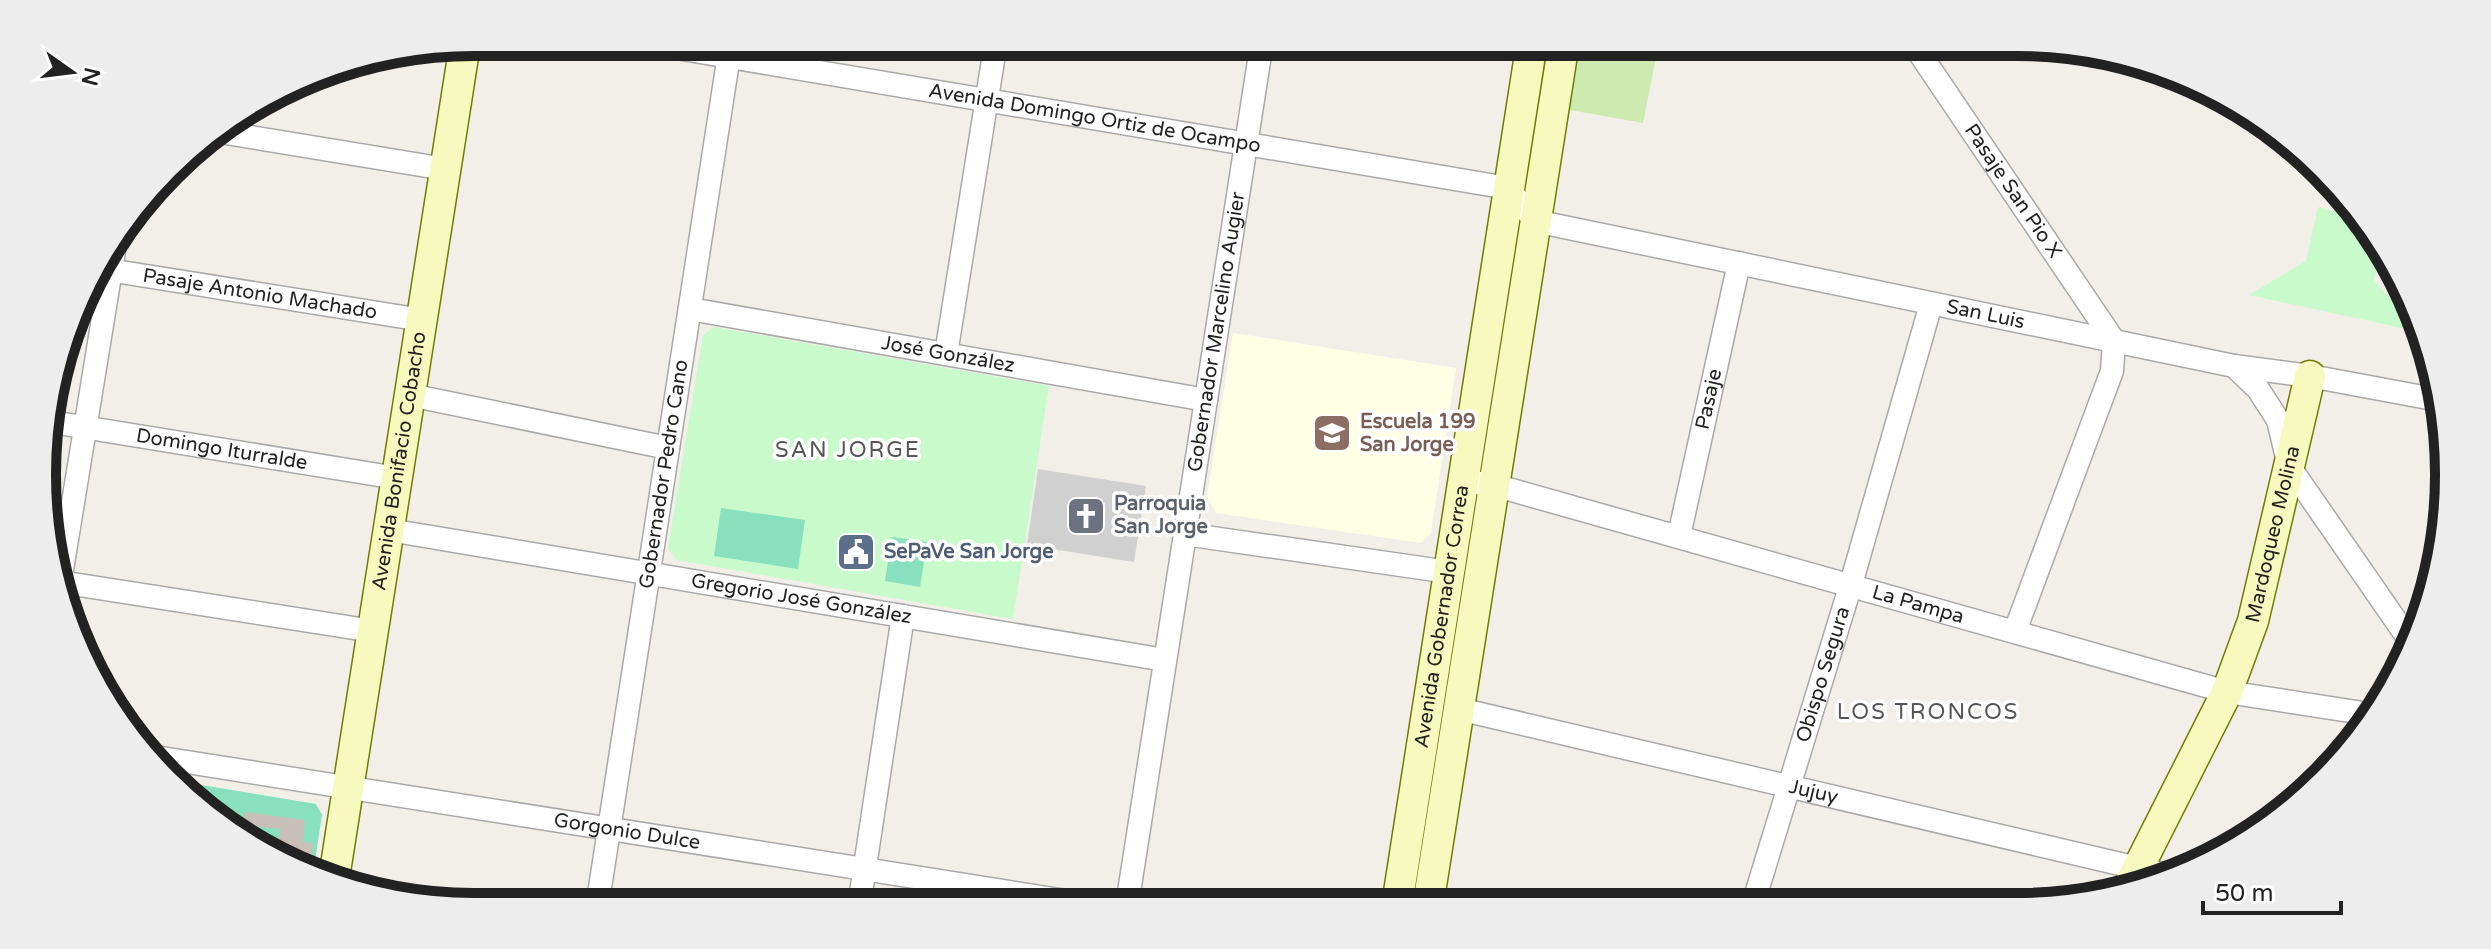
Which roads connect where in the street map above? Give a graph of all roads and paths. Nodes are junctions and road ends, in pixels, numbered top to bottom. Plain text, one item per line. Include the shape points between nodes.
1 (463, 56) edge
2 (729, 56) edge
3 (765, 56) edge
4 (994, 56) edge
5 (1260, 56) edge
6 (1530, 56) edge
7 (1562, 56) edge
8 (1921, 56) edge
9 (987, 100) junction
10 (232, 134) edge
11 (1246, 144) junction
12 (445, 169) junction
13 (1508, 188) junction
14 (1535, 221) junction
15 (1739, 263) junction
16 (109, 270) edge
17 (101, 285) edge
18 (1931, 304) junction
19 (690, 309) junction
20 (422, 320) junction
21 (2114, 341) junction
22 (946, 354) junction
23 (2234, 366) junction
24 (2310, 376) junction
25 (410, 395) junction
26 (2428, 398) edge
27 (1206, 400) junction
28 (60, 423) edge
29 (85, 428) junction
30 (668, 448) junction
31 (2289, 466) junction
32 (397, 478) junction
33 (1463, 481) junction
34 (1494, 485) junction
35 (389, 530) junction
36 (1185, 534) junction
37 (1679, 536) junction
38 (64, 557) edge
39 (1449, 572) junction
40 (649, 573) junction
41 (70, 584) edge
42 (1851, 584) junction
43 (903, 616) junction
44 (373, 631) junction
45 (2015, 631) junction
46 (2404, 632) edge
47 (1165, 660) junction
48 (2227, 692) junction
49 (1459, 709) junction
50 (2360, 713) edge
51 (169, 759) edge
52 (1791, 786) junction
53 (348, 789) junction
54 (609, 828) junction
55 (865, 867) junction
56 (335, 869) edge
57 (2147, 872) edge
58 (2138, 875) edge
59 (599, 893) edge
60 (861, 893) edge
61 (1020, 893) edge
62 (1129, 893) edge
63 (1399, 893) edge
64 (1430, 893) edge
65 (1757, 893) edge

1 - 12 main road, Avenida Bonifacio Cobacho
2 - 19 street, Gobernador Pedro Cano
3 - 9 street, Avenida Domingo Ortiz de Ocampo
4 - 9 street
5 - 11 street, Gobernador Marcelino Augier
6 - 13 main road, Avenida Gobernador Correa
7 - 14 main road, Avenida Gobernador Correa
8 - 21 street, Pasaje San Pio X
9 - 11 street, Avenida Domingo Ortiz de Ocampo
9 - 22 street
10 - 12 street
11 - 13 street, Avenida Domingo Ortiz de Ocampo
11 - 27 street, Gobernador Marcelino Augier
12 - 20 main road, Avenida Bonifacio Cobacho
13 - 14 street
13 - 33 main road, Avenida Gobernador Correa
14 - 15 street, San Luis
14 - 34 main road, Avenida Gobernador Correa
15 - 18 street, San Luis
15 - 37 street, Pasaje
16 - 20 street, Pasaje Antonio Machado
17 - 29 street
18 - 21 street, San Luis
18 - 42 street, Obispo Segura
19 - 22 street, José González
19 - 30 street, Gobernador Pedro Cano
20 - 25 main road, Avenida Bonifacio Cobacho
21 - 23 street, San Luis
21 - 45 street via 2112,371
22 - 27 street, José González
23 - 24 street, San Luis
23 - 31 street via 2258,389 2278,420
24 - 26 street, San Luis
24 - 31 main road, Mardoqueo Molina
25 - 30 street
25 - 32 main road, Avenida Bonifacio Cobacho
27 - 36 street, Gobernador Marcelino Augier
28 - 29 street, Domingo Iturralde
29 - 32 street, Domingo Iturralde
29 - 38 street
30 - 40 street, Gobernador Pedro Cano
31 - 46 street
31 - 48 main road, Mardoqueo Molina via 2253,621
32 - 35 main road, Avenida Bonifacio Cobacho
33 - 34 street, La Pampa
33 - 39 main road, Avenida Gobernador Correa
34 - 37 street, La Pampa
34 - 49 main road, Avenida Gobernador Correa
35 - 40 street, Gregorio José González
35 - 44 main road, Avenida Bonifacio Cobacho
36 - 39 street
36 - 47 street, Gobernador Marcelino Augier
37 - 42 street, La Pampa
39 - 63 main road, Avenida Gobernador Correa
40 - 43 street, Gregorio José González
40 - 54 street, Gobernador Pedro Cano
41 - 44 street
42 - 45 street, La Pampa
42 - 52 street, Obispo Segura
43 - 47 street, Gregorio José González
43 - 55 street
44 - 53 main road, Avenida Bonifacio Cobacho
45 - 48 street, La Pampa
47 - 62 street, Gobernador Marcelino Augier
48 - 50 street, La Pampa
48 - 57 main road, Mardoqueo Molina
49 - 52 street, Jujuy
49 - 64 main road, Avenida Gobernador Correa
51 - 53 street, Gorgonio Dulce
52 - 58 street, Jujuy
52 - 65 street, Obispo Segura
53 - 54 street, Gorgonio Dulce
53 - 56 main road, Avenida Bonifacio Cobacho
54 - 55 street, Gorgonio Dulce
54 - 59 street, Gobernador Pedro Cano
55 - 60 street
55 - 61 street, Gorgonio Dulce

